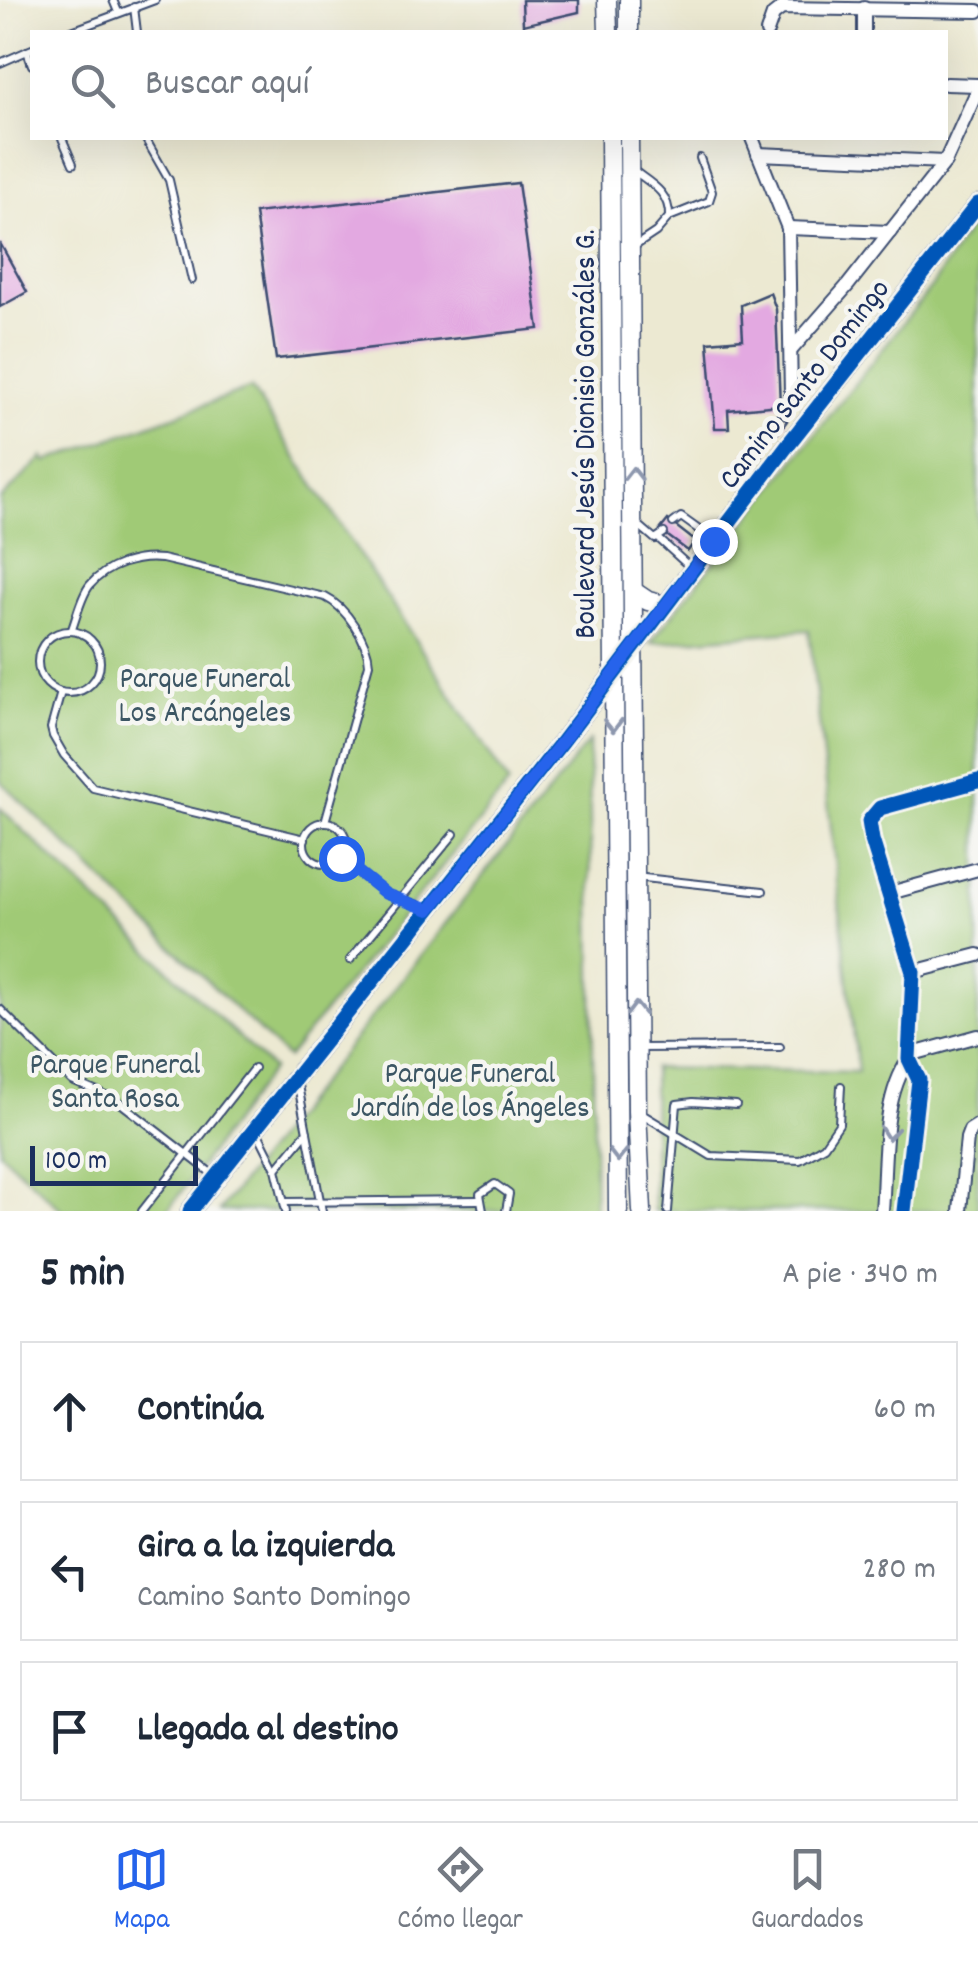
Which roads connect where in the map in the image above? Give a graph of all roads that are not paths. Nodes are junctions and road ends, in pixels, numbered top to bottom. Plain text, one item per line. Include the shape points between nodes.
1 (113, 0) edge
2 (156, 0) edge
3 (607, 0) edge
4 (629, 0) edge
5 (812, 4) edge
6 (835, 4) edge
7 (134, 6) junction
8 (864, 8) junction
9 (978, 11) edge
10 (118, 12) junction
11 (73, 30) edge
12 (137, 30) edge
13 (608, 30) edge
14 (629, 30) edge
15 (768, 30) edge
16 (864, 30) edge
17 (30, 50) edge
18 (0, 63) edge
19 (948, 84) edge
20 (978, 87) edge
21 (63, 140) edge
22 (146, 140) edge
23 (610, 140) edge
24 (629, 140) edge
25 (753, 140) edge
26 (758, 154) junction
27 (700, 158) dead end
28 (945, 162) junction
29 (73, 164) dead end
30 (630, 168) junction
31 (978, 204) edge
32 (669, 217) junction
33 (788, 228) junction
34 (890, 232) junction
35 (630, 248) junction
36 (192, 280) dead end
37 (792, 350) junction
38 (792, 395) dead end
39 (633, 520) junction
40 (673, 523) dead end
41 (714, 541) junction
42 (692, 570) junction
43 (634, 591) junction
44 (665, 605) junction
45 (72, 629) junction
46 (635, 645) junction
47 (612, 672) junction
48 (62, 692) junction
49 (978, 781) edge
50 (325, 822) junction
51 (454, 834) dead end
52 (305, 839) junction
53 (341, 858) junction
54 (978, 869) edge
55 (634, 877) junction
56 (763, 891) dead end
57 (890, 893) junction
58 (398, 900) junction
59 (429, 910) junction
60 (978, 955) edge
61 (350, 960) dead end
62 (914, 972) junction
63 (0, 1009) edge
64 (978, 1036) edge
65 (780, 1046) dead end
66 (637, 1048) junction
67 (909, 1056) junction
68 (254, 1068) dead end
69 (297, 1077) junction
70 (841, 1086) dead end
71 (736, 1105) dead end
72 (636, 1111) junction
73 (978, 1125) edge
74 (255, 1127) junction
75 (307, 1132) junction
76 (674, 1134) junction
77 (188, 1154) junction
78 (276, 1169) junction
79 (216, 1177) junction
80 (478, 1200) junction
81 (285, 1202) junction
82 (321, 1206) edge
83 (978, 1208) edge
84 (142, 1211) edge
85 (190, 1211) edge
86 (286, 1211) edge
87 (482, 1211) edge
88 (506, 1211) edge
89 (618, 1211) edge
90 (645, 1211) edge
91 (657, 1211) edge
92 (668, 1211) edge
93 (882, 1211) edge
94 (904, 1211) edge
95 (960, 1211) edge
96 (968, 1211) edge

1 - 10 lane
2 - 7 lane
3 - 13 main road
4 - 14 main road
5 - 6 street
5 - 15 street via 777,10
6 - 8 street
7 - 10 lane
7 - 12 lane
8 - 9 street
8 - 16 street
10 - 11 lane
17 - 18 lane
19 - 20 street
20 - 28 street
21 - 29 lane
22 - 36 lane via 169,180
23 - 47 main road, Boulevard Jesús Dionisio Gonzáles G.
24 - 30 main road, Boulevard Jesús Dionisio Gonzáles G.
25 - 26 street
26 - 28 street
26 - 33 street
27 - 32 lane via 709,201
28 - 34 street
30 - 32 lane via 663,194
30 - 35 main road, Boulevard Jesús Dionisio Gonzáles G.
31 - 41 main road, Camino Santo Domingo
32 - 35 lane
33 - 34 street
33 - 37 street
34 - 37 street
39 -> 35 main road, Boulevard Jesús Dionisio Gonzáles G.
37 - 38 street
39 - 42 lane via 662,536
39 - 43 main road, Boulevard Jesús Dionisio Gonzáles G.
40 - 41 lane via 681,517
41 - 42 main road, Camino Santo Domingo
42 - 44 main road, Camino Santo Domingo
43 - 44 main road
43 - 46 main road, Boulevard Jesús Dionisio Gonzáles G.
44 - 46 main road, Camino Santo Domingo
45 - 48 lane via 47,640 38,660 44,680
45 - 48 lane via 92,641 99,669 81,690
45 - 50 lane via 90,585 140,558 162,558 337,604 363,642 369,664
46 - 47 main road, Camino Santo Domingo
46 - 55 main road, Boulevard Jesús Dionisio Gonzáles G.
47 - 59 main road, Camino Santo Domingo
47 -> 89 main road, Boulevard Jesús Dionisio Gonzáles G.
48 - 52 lane via 53,736 93,788
49 - 57 street via 880,808 870,820
50 - 52 lane
50 - 53 lane via 343,832
51 - 58 lane
52 - 53 lane via 316,862
53 - 58 lane
54 - 57 street
55 - 56 lane
66 -> 55 main road, Boulevard Jesús Dionisio Gonzáles G.
57 - 62 street
58 - 59 lane
58 - 61 lane
59 - 69 main road, Camino Santo Domingo
60 - 62 street
62 - 67 street
63 - 77 lane via 72,1081 118,1101
64 - 67 street
65 - 66 lane
66 - 72 main road, Boulevard Jesús Dionisio Gonzáles G.
67 -> 93 street via 891,1110
67 - 94 street via 918,1080
68 - 77 lane
69 - 74 main road, Camino Santo Domingo
69 - 75 lane
70 - 76 lane via 839,1124 824,1146 800,1160 711,1156
71 - 76 lane via 677,1104
72 - 76 lane
72 - 90 main road, Boulevard Jesús Dionisio Gonzáles G.
73 - 95 street via 967,1138
74 - 78 lane
74 - 79 main road, Camino Santo Domingo
75 - 78 lane
75 - 82 lane
76 - 92 lane
77 - 79 lane
77 - 84 lane
78 - 81 lane
79 - 85 main road, Camino Santo Domingo
80 - 82 lane
80 - 87 lane
80 - 88 lane via 483,1189 501,1186 510,1194
81 - 82 lane
81 - 86 lane
83 - 96 street
90 - 91 street

